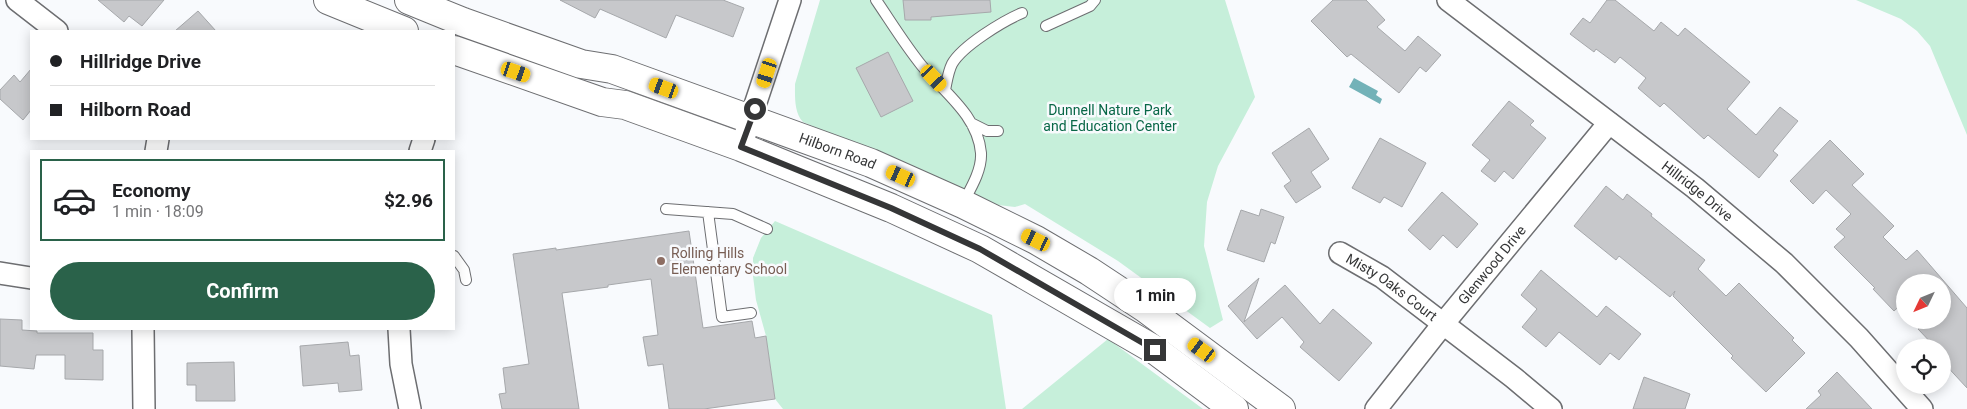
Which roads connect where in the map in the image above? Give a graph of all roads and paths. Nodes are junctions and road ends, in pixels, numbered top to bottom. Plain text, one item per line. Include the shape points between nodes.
1 (17, 0) edge
2 (328, 0) edge
3 (409, 0) edge
4 (790, 0) edge
5 (876, 0) edge
6 (1095, 0) edge
7 (1448, 0) edge
8 (1022, 13) dead end
9 (463, 22) junction
10 (1046, 26) dead end
11 (56, 30) edge
12 (402, 30) edge
13 (455, 46) edge
14 (455, 49) edge
15 (945, 90) junction
16 (750, 121) junction
17 (1608, 122) junction
18 (971, 123) junction
19 (998, 131) dead end
20 (741, 147) junction
21 (963, 204) junction
22 (666, 209) dead end
23 (708, 212) junction
24 (767, 229) dead end
25 (1340, 254) dead end
26 (455, 257) edge
27 (0, 273) edge
28 (30, 278) edge
29 (466, 280) dead end
30 (751, 313) dead end
31 (1443, 324) junction
32 (143, 330) edge
33 (399, 330) edge
34 (144, 409) edge
35 (410, 409) edge
36 (1234, 409) edge
37 (1281, 409) edge
38 (1376, 409) edge
39 (1551, 409) edge
40 (1922, 409) edge

1 - 11 street
2 - 12 street
3 - 9 street, Hilborn Road
4 - 16 street
5 - 15 lane via 922,66
6 - 10 lane via 1090,6
7 - 17 street, Hillridge Drive
8 - 15 lane via 962,50 952,63
9 - 13 street
9 - 16 street, Hilborn Road via 582,64 612,69
14 - 20 street
15 - 18 lane
16 - 20 street
16 - 21 street, Hilborn Road via 871,163
17 - 31 street, Glenwood Drive
17 - 40 street, Hillridge Drive via 1695,188 1784,262
18 - 19 lane via 987,131
18 - 21 lane via 981,155 979,169
20 - 36 street via 891,208 980,249 1155,350
21 - 37 street, Hilborn Road via 1089,271
22 - 23 lane
23 - 24 lane via 733,214
23 - 30 lane via 722,317
25 - 31 street, Misty Oaks Court via 1382,277
26 - 29 lane via 464,270
27 - 28 street
31 - 38 street, Glenwood Drive
31 - 39 street, Misty Oaks Court
32 - 34 street
33 - 35 street via 401,364

